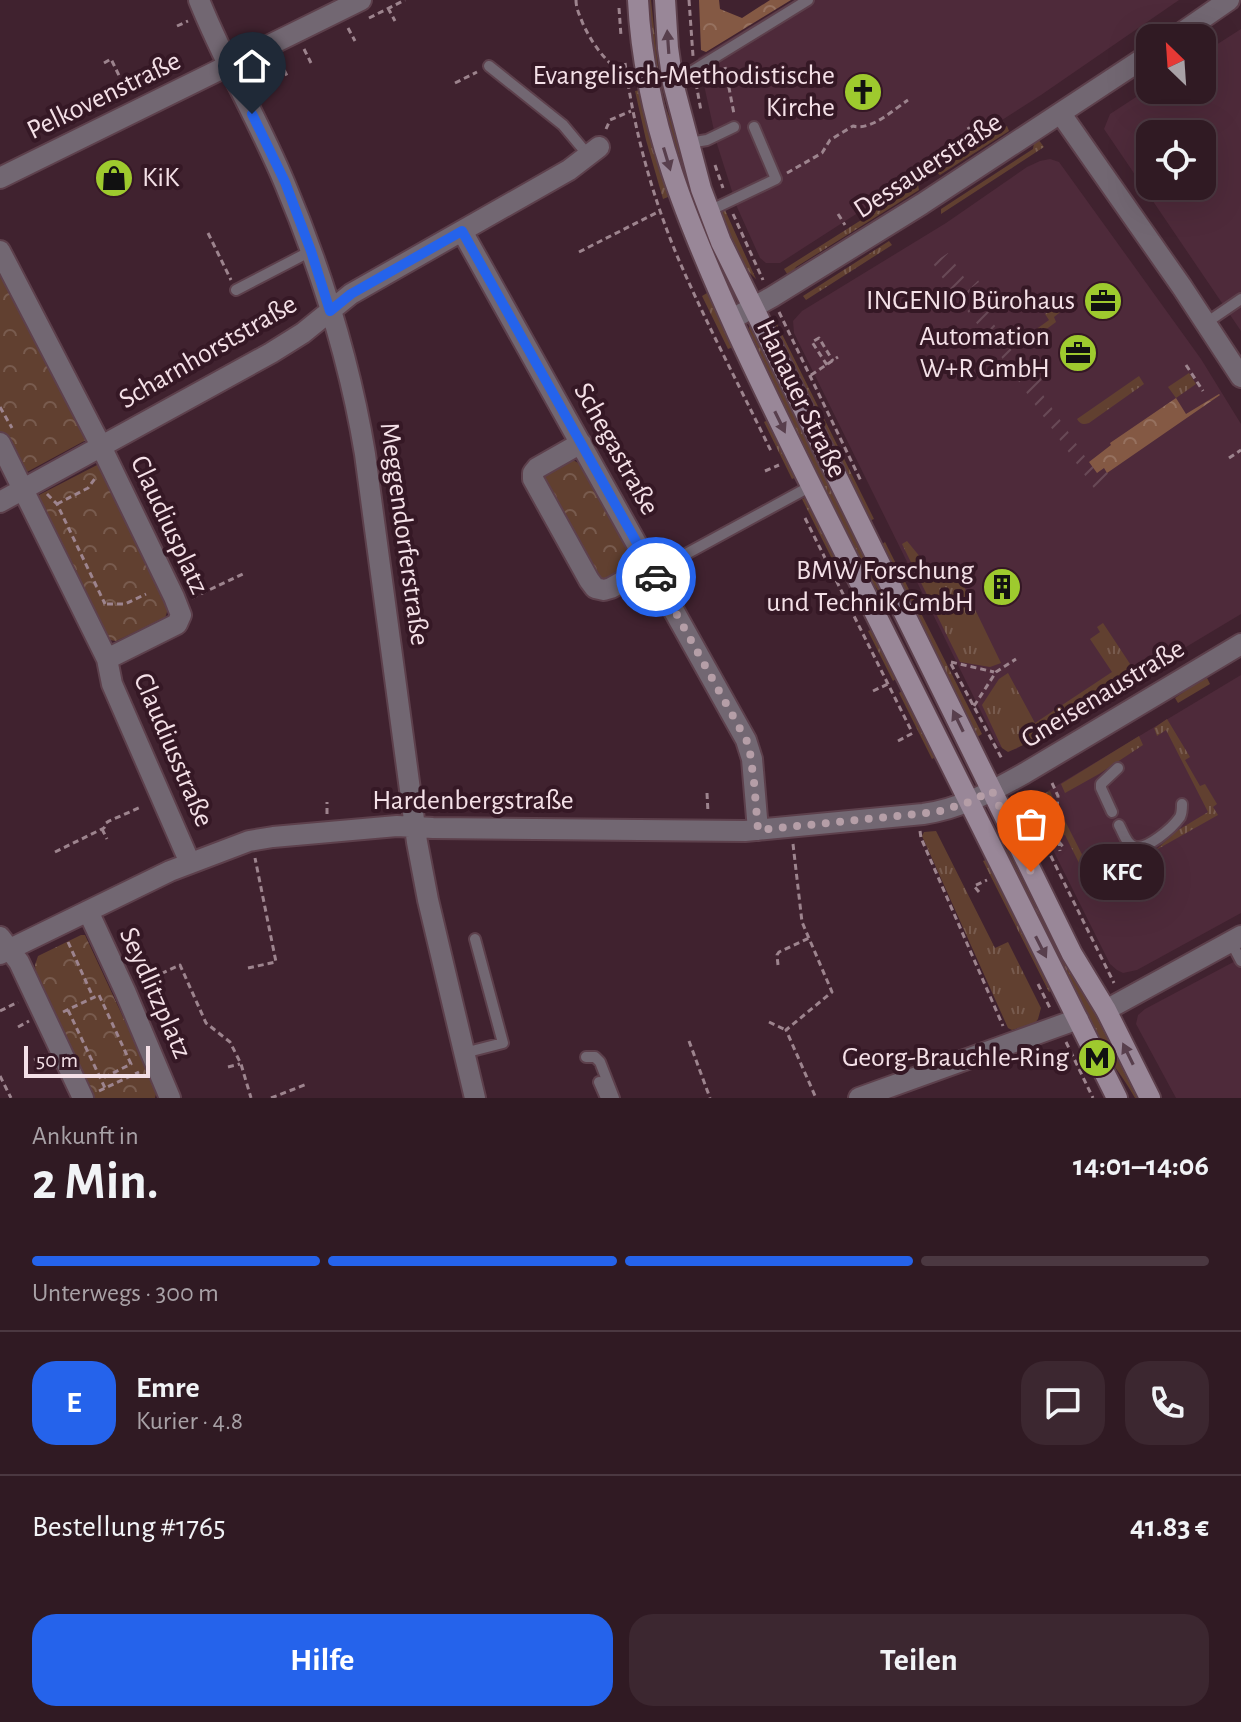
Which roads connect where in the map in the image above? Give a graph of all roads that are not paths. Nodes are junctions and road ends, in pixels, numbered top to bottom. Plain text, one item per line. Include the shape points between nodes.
1 (199, 0) edge
2 (361, 0) edge
3 (638, 0) edge
4 (665, 0) edge
5 (808, 0) edge
6 (1229, 0) edge
7 (1194, 24) edge
8 (1136, 63) edge
9 (229, 66) junction
10 (489, 66) road end
11 (673, 83) junction
12 (1061, 114) junction
13 (734, 122) road end
14 (754, 127) dead end
15 (698, 141) junction
16 (593, 151) joint
17 (0, 178) edge
18 (709, 211) junction
19 (462, 231) junction
20 (0, 251) edge
21 (311, 251) junction
22 (236, 290) road end
23 (1241, 299) edge
24 (753, 308) junction
25 (330, 311) junction
26 (732, 319) junction
27 (1206, 323) junction
28 (1241, 377) edge
29 (0, 443) edge
30 (581, 443) junction
31 (104, 451) junction
32 (811, 486) junction
33 (34, 489) junction
34 (0, 502) edge
35 (651, 569) junction
36 (1241, 644) edge
37 (107, 659) junction
38 (1118, 768) dead end
39 (992, 791) junction
40 (969, 802) junction
41 (1182, 804) dead end
42 (1112, 812) dead end
43 (1119, 825) dead end
44 (415, 827) junction
45 (758, 830) junction
46 (190, 863) junction
47 (88, 911) junction
48 (475, 939) dead end
49 (1236, 939) edge
50 (3, 947) edge
51 (1241, 961) edge
52 (1114, 1005) junction
53 (1078, 1019) junction
54 (464, 1053) junction
55 (586, 1057) dead end
56 (599, 1082) dead end
57 (89, 1096) edge
58 (170, 1098) edge
59 (475, 1098) edge
60 (606, 1098) edge
61 (614, 1098) edge
62 (859, 1098) edge
63 (1117, 1098) edge
64 (1150, 1098) edge

1 - 9 street, Meggendorferstraße
2 - 9 street, Pelkovenstraße
3 -> 26 main road, Hanauer Straße via 648,82 667,160
11 -> 4 main road, Hanauer Straße
5 - 11 lane
6 - 7 street
8 - 12 street, Dessauerstraße
9 - 17 street, Pelkovenstraße
9 - 21 street, Meggendorferstraße via 285,182
10 - 16 lane
11 - 15 main road, Hanauer Straße
12 - 24 street, Dessauerstraße
12 - 27 street
13 - 15 lane
14 - 18 lane via 776,179
15 - 18 main road, Hanauer Straße
16 - 19 street, Scharnhorststraße
18 - 24 main road, Hanauer Straße
19 - 25 street, Scharnhorststraße
19 - 30 street, Schegastraße
20 - 31 street, Claudiusplatz
21 - 22 lane
21 - 25 street, Meggendorferstraße
23 - 27 lane
24 - 26 street, Dessauerstraße
39 -> 24 main road, Hanauer Straße
25 - 31 street, Scharnhorststraße via 271,353
25 - 44 street, Meggendorferstraße via 361,425
26 -> 32 main road, Hanauer Straße
27 - 28 street
29 - 33 street
30 - 35 street, Schegastraße
30 - 35 street via 533,473 543,499 595,588 611,588
31 - 33 street, Scharnhorststraße
31 - 37 street, Claudiusplatz via 181,615 174,626
32 - 35 lane
32 - 40 main road, Hanauer Straße
33 - 34 street, Scharnhorststraße
33 - 37 street
35 - 45 street, Schegastraße via 749,745
36 - 39 street, Gneisenaustraße
37 - 46 street, Claudiusstraße via 112,684
38 - 42 lane via 1101,784
39 - 40 street
39 - 52 main road, Hanauer Straße via 1072,954
40 - 45 street, Hardenbergstraße via 937,812
40 -> 53 main road, Hanauer Straße
41 - 43 lane via 1180,817 1141,847 1129,843
44 - 45 street, Hardenbergstraße
44 - 46 street, Hardenbergstraße via 256,839
44 - 54 street, Meggendorferstraße
46 - 47 street, Hardenbergstraße
47 - 50 street, Hardenbergstraße
47 - 58 street, Seydlitzplatz
48 - 54 lane via 503,1043
49 - 51 lane
49 - 52 street
50 - 57 street via 19,962
64 -> 52 main road, Hanauer Straße
53 - 62 street
53 - 63 main road, Hanauer Straße
54 - 59 street, Meggendorferstraße
55 - 61 lane via 600,1062
56 - 60 lane

